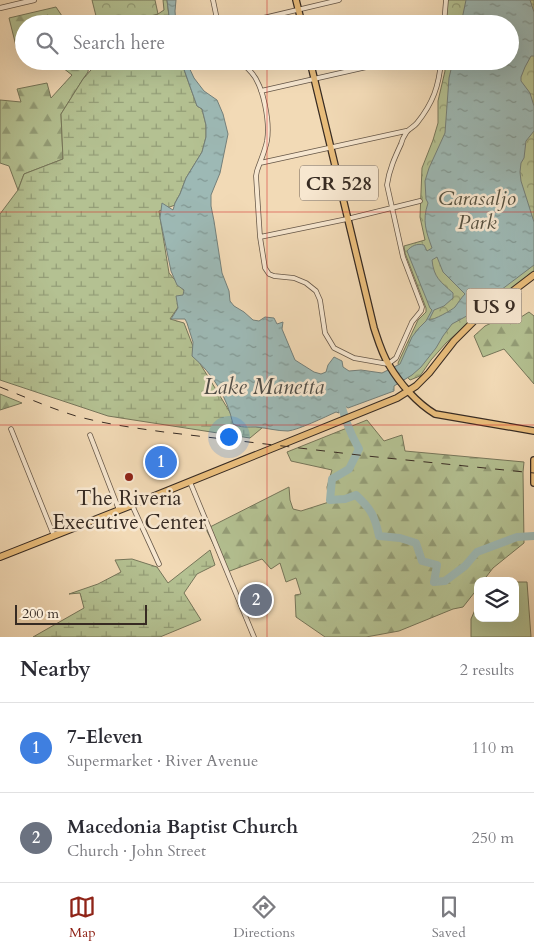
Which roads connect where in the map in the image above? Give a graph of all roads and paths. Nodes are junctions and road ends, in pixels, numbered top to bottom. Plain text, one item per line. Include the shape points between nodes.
1 (33, 0) edge
2 (213, 0) edge
3 (296, 0) edge
4 (339, 0) edge
5 (446, 0) edge
6 (0, 8) edge
7 (298, 9) junction
8 (216, 15) edge
9 (274, 15) edge
10 (300, 15) edge
11 (445, 15) edge
12 (249, 70) edge
13 (312, 70) edge
14 (351, 70) edge
15 (440, 70) edge
16 (314, 78) junction
17 (262, 91) junction
18 (406, 132) junction
19 (330, 148) junction
20 (260, 163) junction
21 (420, 201) dead end
22 (391, 208) junction
23 (347, 218) junction
24 (260, 237) junction
25 (534, 276) edge
26 (388, 364) junction
27 (408, 391) junction
28 (11, 430) dead end
29 (534, 431) edge
30 (90, 435) dead end
31 (534, 460) edge
32 (534, 473) edge
33 (190, 482) junction
34 (534, 483) edge
35 (132, 505) junction
36 (119, 510) junction
37 (54, 536) junction
38 (1, 555) edge
39 (159, 564) dead end
40 (254, 637) edge

1 - 6 street
2 - 8 street
3 - 7 main road
4 - 7 street
5 - 11 street
7 - 9 street
7 - 10 main road
12 - 17 street
13 - 16 main road, CR 528
14 - 16 street
15 - 18 street via 432,99 414,127
16 - 17 street
16 - 19 main road, CR 528
17 - 20 street via 267,140
18 - 19 street
18 - 22 street via 389,173 387,185
19 - 20 street
19 - 23 main road, CR 528
20 - 24 street via 256,176
21 - 22 street
22 - 23 street
22 - 26 street via 403,257 422,311 412,322 396,358
23 - 24 street
23 - 26 main road, CR 528 via 374,328
24 - 26 street via 263,263 269,274 294,278 316,291 325,333 334,348 354,358
25 - 27 highway, US 9 via 475,320 429,373
26 - 27 main road, CR 528
27 - 29 main road, CR 528 via 436,414
27 - 33 highway, US 9
28 - 37 street
30 - 36 street
31 - 32 main road
32 - 34 main road
33 - 35 highway, US 9
33 - 40 street
35 - 36 highway, US 9
35 - 39 street
36 - 37 highway, US 9
37 - 38 highway, US 9

